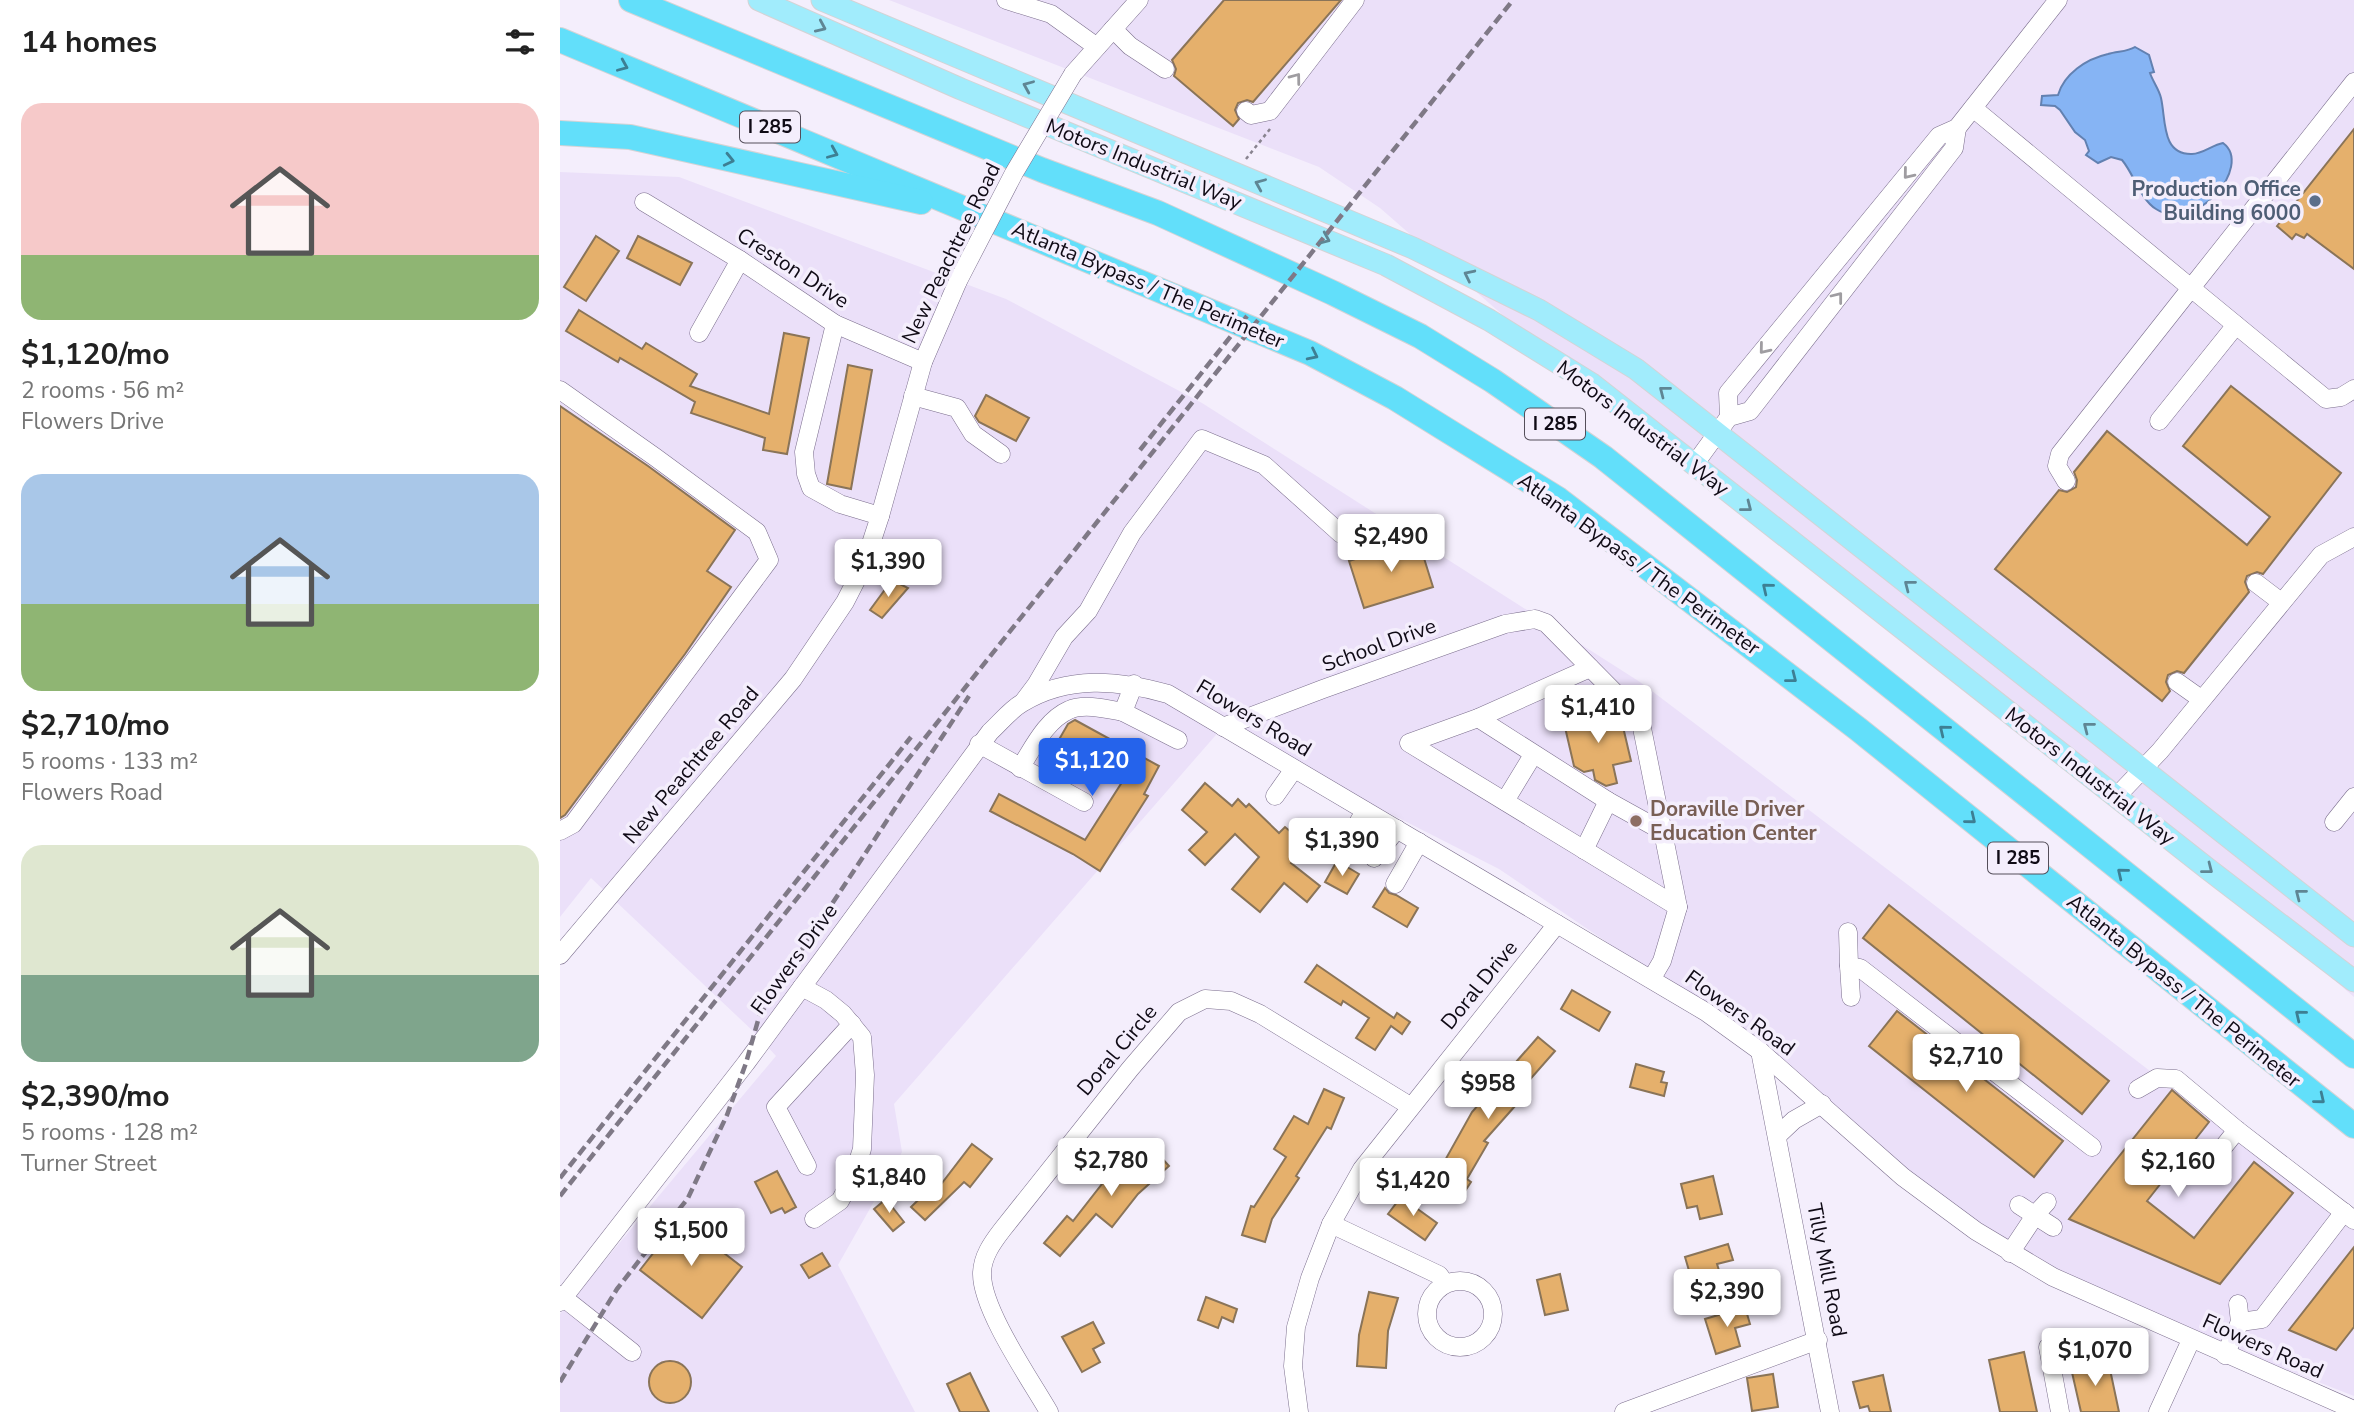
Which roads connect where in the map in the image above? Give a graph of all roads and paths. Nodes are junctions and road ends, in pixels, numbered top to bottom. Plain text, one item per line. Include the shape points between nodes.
1 (631, 0) edge
2 (759, 0) edge
3 (822, 0) edge
4 (1006, 0) edge
5 (1139, 0) edge
6 (1355, 0) edge
7 (2058, 0) edge
8 (1113, 29) junction
9 (560, 40) edge
10 (1097, 47) junction
11 (1165, 69) dead end
12 (2354, 82) edge
13 (1274, 106) junction
14 (1973, 108) junction
15 (1246, 111) dead end
16 (1957, 128) junction
17 (560, 133) edge
18 (1244, 161) dead end
19 (644, 202) dead end
20 (979, 214) junction
21 (740, 260) junction
22 (2191, 288) junction
23 (835, 324) junction
24 (2236, 325) junction
25 (699, 333) dead end
26 (923, 362) junction
27 (2354, 389) edge
28 (560, 390) edge
29 (913, 396) junction
30 (2159, 421) dead end
31 (1723, 425) junction
32 (1001, 454) dead end
33 (1694, 465) junction
34 (2066, 481) dead end
35 (880, 516) junction
36 (1341, 534) dead end
37 (2354, 537) edge
38 (2256, 583) dead end
39 (2281, 602) junction
40 (1590, 668) junction
41 (1084, 681) joint
42 (2177, 682) dead end
43 (1134, 684) junction
44 (2201, 699) junction
45 (1021, 704) junction
46 (1123, 712) junction
47 (1478, 718) junction
48 (1223, 727) junction
49 (1178, 740) dead end
50 (979, 744) junction
51 (1533, 755) junction
52 (1020, 768) junction
53 (1294, 769) junction
54 (2141, 769) junction
55 (1275, 796) dead end
56 (2117, 796) junction
57 (2354, 797) edge
58 (1608, 801) junction
59 (1084, 802) dead end
60 (1505, 802) junction
61 (1365, 811) junction
62 (2334, 822) dead end
63 (1397, 829) junction
64 (560, 831) edge
65 (1664, 832) junction
66 (1349, 838) dead end
67 (1419, 842) junction
68 (1584, 850) junction
69 (1374, 858) dead end
70 (1395, 884) dead end
71 (1678, 907) junction
72 (1558, 924) junction
73 (1848, 932) dead end
74 (2354, 936) edge
75 (560, 955) edge
76 (1850, 966) junction
77 (1652, 978) junction
78 (2354, 981) edge
79 (802, 987) junction
80 (1851, 997) dead end
81 (852, 1024) junction
82 (1760, 1051) junction
83 (2354, 1056) edge
84 (2138, 1089) dead end
85 (1822, 1104) junction
86 (1410, 1106) junction
87 (2354, 1126) edge
88 (2237, 1130) junction
89 (1777, 1136) junction
90 (2092, 1147) dead end
91 (2213, 1160) dead end
92 (807, 1166) dead end
93 (2019, 1205) dead end
94 (2041, 1208) junction
95 (2349, 1216) edge
96 (814, 1219) dead end
97 (1331, 1224) junction
98 (2053, 1227) dead end
99 (2010, 1252) junction
100 (1445, 1283) dead end
101 (561, 1298) edge
102 (1818, 1340) junction
103 (2191, 1340) junction
104 (2048, 1347) dead end
105 (632, 1352) dead end
106 (2225, 1355) junction
107 (2354, 1410) edge
108 (1049, 1412) edge
109 (1299, 1412) edge
110 (1624, 1412) edge
111 (1830, 1412) edge
112 (2060, 1412) edge
113 (2158, 1412) edge

83 -> 1 highway, I 285 via 1602,457 1420,336 1158,213 1042,170
2 -> 33 main road, Motors Industrial Way via 1385,265 1489,320 1592,384
31 -> 3 main road, Motors Industrial Way via 1539,310 1413,248
4 - 10 street via 1051,14
5 - 8 street, New Peachtree Road
13 -> 6 street
7 - 14 street
8 - 10 street, New Peachtree Road
8 - 11 street
9 -> 20 highway, Atlanta Bypass / The Perimeter / I 285
10 - 26 street, New Peachtree Road, bridge via 1073,74 1013,173
12 - 22 street
13 - 15 street via 1259,115
13 - 18 path via 1274,124
14 - 16 street
14 - 22 street
31 -> 16 street via 1750,411 1954,148
16 -> 31 street via 1939,136 1728,393
17 -> 20 highway via 630,137
19 - 21 street, Creston Drive
20 -> 87 highway, Atlanta Bypass / The Perimeter / I 285 via 1310,353 1395,398 1558,499 1858,729
21 - 23 street, Creston Drive
21 - 25 street
22 - 24 street
22 - 34 street via 2060,454 2057,466
23 - 26 street, Creston Drive
23 - 35 street via 804,452 806,474 811,488 840,504
24 - 27 street via 2326,399
24 - 30 street
26 - 29 street, New Peachtree Road
28 - 64 street via 757,532 769,560 573,824
29 - 32 street via 957,408 973,434
29 - 35 street, New Peachtree Road
31 - 33 street
54 -> 31 main road, Motors Industrial Way
33 -> 56 main road, Motors Industrial Way
35 - 75 street, New Peachtree Road via 864,565 845,602 793,679
36 - 45 street via 1264,465 1202,439 1132,533 1088,611 1064,637
37 - 39 street via 2321,555
38 - 39 street
39 - 44 street
40 - 47 street
40 - 48 street, School Drive via 1546,622 1535,619 1505,624
40 - 65 street via 1635,713
41 - 43 street, Flowers Road
41 - 45 street, Flowers Drive
42 - 44 street
43 - 46 street
43 - 48 street, Flowers Road via 1168,694
44 - 54 street
45 - 50 street, Flowers Drive
46 - 49 street
46 - 52 street via 1070,709 1050,724
47 - 51 street
47 - 60 street via 1409,743
48 - 53 street, Flowers Road
50 - 52 street
50 - 79 street, Flowers Drive
51 - 58 street
51 - 60 street
52 - 59 street
53 - 55 street
53 - 61 street, Flowers Road
54 - 56 street
74 -> 54 main road, Motors Industrial Way
56 -> 78 main road, Motors Industrial Way
57 - 62 street
58 - 65 street
58 - 68 street
60 - 68 street
61 - 63 street, Flowers Road
61 - 66 street
63 - 67 street, Flowers Road
63 - 69 street
65 - 71 street
67 - 70 street
67 - 72 street, Flowers Road
68 - 71 street
71 - 77 street via 1662,961
72 - 77 street, Flowers Road
72 - 86 street, Doral Drive
73 - 76 street
76 - 80 street
76 - 90 street via 1860,968
77 - 82 street, Flowers Road
79 - 81 street via 826,1000
79 - 101 street, Flowers Drive
81 - 92 street via 776,1107
81 - 96 street via 862,1037 862,1149 840,1201
82 - 85 street, Flowers Road
82 - 89 street, Tilly Mill Road
84 - 88 street via 2157,1078 2176,1079
85 - 89 street
85 - 99 street, Flowers Road via 1903,1177
86 - 97 street, Doral Drive via 1362,1168
86 - 108 street, Doral Circle via 1231,1001 1205,999 1179,1012 986,1252 982,1275 988,1300
88 - 91 street
88 - 95 street
89 - 102 street, Tilly Mill Road
93 - 94 street
94 - 98 street
94 - 99 street
95 - 106 street via 2262,1319 2239,1313
97 - 100 street via 1439,1275
97 - 109 street, Doral Drive via 1296,1327 1293,1366
99 - 103 street, Flowers Road via 2053,1277
101 - 105 street
102 - 110 street
102 - 111 street, Tilly Mill Road
103 - 106 street, Flowers Road
103 - 113 street
104 - 112 street
106 - 107 street, Flowers Road

